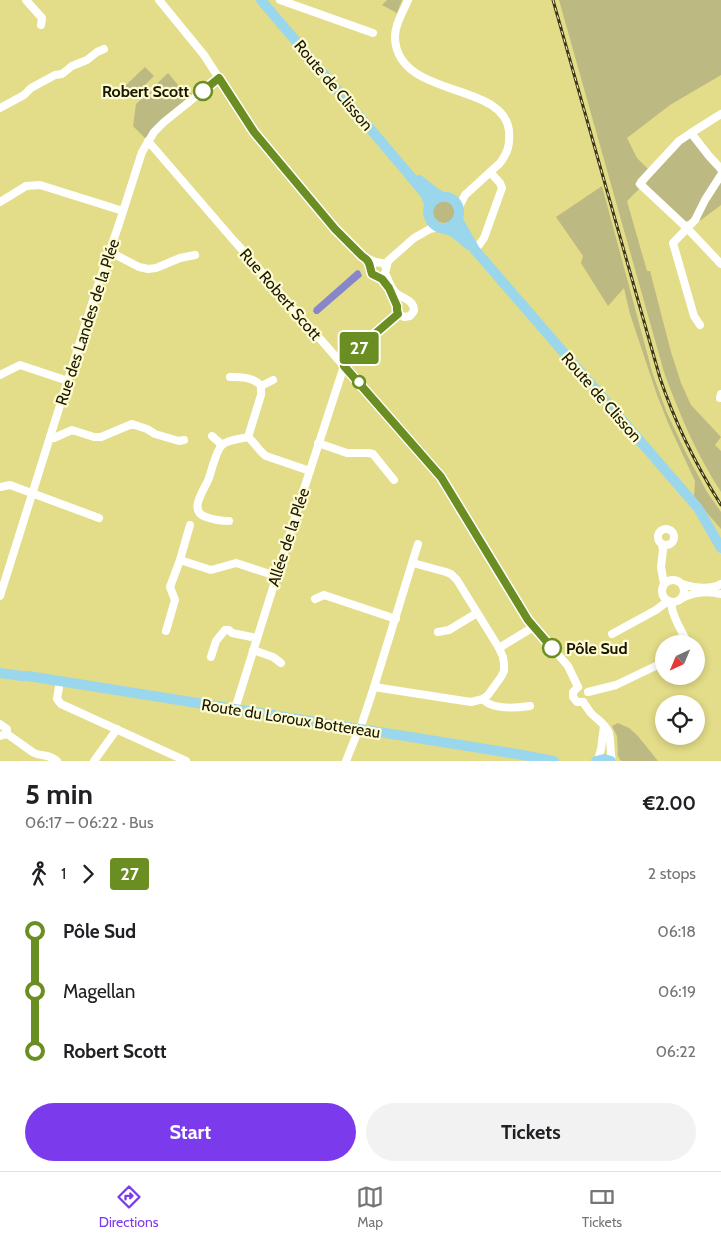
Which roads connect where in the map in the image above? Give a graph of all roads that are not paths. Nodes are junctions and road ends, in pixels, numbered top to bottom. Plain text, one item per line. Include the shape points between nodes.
1 (26, 0) edge
2 (158, 0) edge
3 (261, 0) edge
4 (280, 0) edge
5 (408, 0) edge
6 (41, 25) dead end
7 (373, 33) dead end
8 (104, 49) dead end
9 (219, 78) junction
10 (0, 108) edge
11 (721, 114) edge
12 (691, 132) junction
13 (148, 141) junction
14 (721, 169) edge
15 (406, 171) junction
16 (490, 172) junction
17 (721, 175) edge
18 (464, 195) junction
19 (447, 198) junction
20 (0, 202) edge
21 (430, 206) junction
22 (459, 207) junction
23 (123, 211) junction
24 (429, 218) junction
25 (458, 220) junction
26 (442, 228) junction
27 (687, 228) junction
28 (414, 238) junction
29 (477, 248) junction
30 (110, 252) junction
31 (195, 255) dead end
32 (375, 264) junction
33 (721, 264) edge
34 (385, 270) junction
35 (405, 299) junction
36 (398, 310) junction
37 (700, 325) dead end
38 (344, 366) junction
39 (0, 374) edge
40 (230, 377) dead end
41 (273, 380) dead end
42 (68, 381) junction
43 (261, 386) junction
44 (212, 436) dead end
45 (50, 437) junction
46 (248, 437) junction
47 (184, 440) dead end
48 (318, 443) junction
49 (222, 445) junction
50 (310, 471) junction
51 (394, 480) dead end
52 (0, 487) edge
53 (33, 493) junction
54 (99, 518) dead end
55 (229, 521) dead end
56 (190, 525) dead end
57 (666, 543) dead end
58 (418, 544) dead end
59 (721, 548) edge
60 (180, 560) junction
61 (413, 563) junction
62 (276, 576) junction
63 (3, 579) edge
64 (668, 582) junction
65 (682, 584) junction
66 (721, 584) edge
67 (721, 594) edge
68 (315, 595) dead end
69 (0, 596) edge
70 (682, 598) junction
71 (670, 602) junction
72 (477, 613) junction
73 (396, 619) junction
74 (533, 627) junction
75 (166, 631) dead end
76 (438, 632) dead end
77 (612, 634) dead end
78 (684, 635) edge
79 (257, 638) junction
80 (499, 648) junction
81 (253, 650) junction
82 (211, 657) dead end
83 (281, 663) dead end
84 (655, 666) edge
85 (0, 668) edge
86 (0, 673) edge
87 (28, 676) junction
88 (60, 681) junction
89 (374, 687) junction
90 (578, 687) junction
91 (588, 692) junction
92 (483, 699) junction
93 (583, 702) junction
94 (530, 706) dead end
95 (235, 709) junction
96 (0, 724) edge
97 (604, 726) junction
98 (117, 729) junction
99 (360, 729) junction
100 (4, 735) edge
101 (597, 760) edge
102 (57, 761) edge
103 (94, 761) edge
104 (186, 761) edge
105 (346, 761) edge
106 (554, 761) edge
107 (611, 761) edge

1 - 6 street via 42,18
2 - 9 street
3 - 15 main road, Route de Clisson
4 - 7 street
5 - 16 street via 395,38 399,56 406,66 420,76 490,104 508,124 508,150
8 - 10 street
9 - 13 street, Rue des Landes de la Plée via 164,122
9 - 32 street via 254,132 335,229 362,256
11 - 12 street
12 - 14 street
12 - 27 street via 640,184
13 - 23 street, Rue des Landes de la Plée
13 - 38 street, Rue Robert Scott
15 - 19 main road, Route de Clisson
15 - 21 main road, Route de Clisson
16 - 18 street
16 - 29 street via 502,188 484,238
17 - 27 street
18 - 19 street
18 - 22 street
19 - 21 main road via 434,200
19 - 22 main road, Route de Clisson
20 - 23 street via 26,186 40,185
21 - 24 main road
22 - 25 main road
23 - 30 street, Rue des Landes de la Plée
24 - 26 main road, Route de Clisson
24 - 28 street
25 - 26 main road
25 - 29 main road, Route de Clisson
26 - 28 street via 430,229
26 - 29 main road, Route de Clisson
27 - 33 street
27 - 37 street via 673,243 694,316
28 - 34 street
29 - 59 main road, Route de Clisson via 698,508
30 - 31 street via 148,269
30 - 42 street, Rue des Landes de la Plée
32 - 34 street
32 - 34 street via 372,274 376,277
34 - 35 street via 395,292
34 - 36 street via 385,282
35 - 36 street via 400,301
35 - 36 street via 413,303 414,311 407,317 401,316
36 - 38 street via 354,352
38 - 48 street, Allée de la Plée
38 - 74 street, Rue Robert Scott via 441,477
39 - 42 street via 20,365
40 - 43 street via 245,378
41 - 43 street
42 - 45 street, Rue des Landes de la Plée
43 - 46 street
44 - 49 street
45 - 47 street via 72,430 101,437 132,424 155,434
45 - 53 street, Rue des Landes de la Plée
46 - 49 street
46 - 50 street via 266,456
48 - 50 street, Allée de la Plée
48 - 51 street via 347,452 373,454
49 - 55 street via 197,506 201,515
50 - 62 street, Allée de la Plée
52 - 53 street via 8,485
53 - 54 street
53 - 63 street, Rue des Landes de la Plée
56 - 60 street
57 - 64 street
58 - 61 street
60 - 62 street via 211,570 236,563
60 - 75 street via 170,587 175,600
61 - 72 street via 451,574
61 - 73 street
62 - 79 street, Allée de la Plée
63 - 69 street, Rue des Landes de la Plée
64 - 65 street
64 - 71 street via 662,588 662,594
65 - 66 street via 699,588
65 - 70 street
67 - 70 street via 701,593
68 - 73 street via 324,595
70 - 71 street via 678,602
71 - 77 street
71 - 78 street
72 - 76 street via 449,630
72 - 80 street
73 - 89 street
74 - 80 street
74 - 90 street, Rue Robert Scott via 568,666
79 - 81 street, Allée de la Plée
79 - 82 street via 225,630 216,641
80 - 92 street via 504,671
81 - 83 street
81 - 95 street, Allée de la Plée
84 - 91 street via 616,685
85 - 87 main road
86 - 87 main road
87 - 88 main road, Route du Loroux Bottereau
88 - 95 main road, Route du Loroux Bottereau
88 - 98 street via 57,699 61,704
89 - 92 street via 471,702
89 - 99 street
90 - 91 street via 584,687
90 - 93 street via 573,697 577,702
91 - 93 street via 588,698
92 - 94 street via 490,705
93 - 97 street
95 - 99 main road, Route du Loroux Bottereau
96 - 100 street via 7,729
97 - 101 street
97 - 107 street via 609,734
98 - 103 street
98 - 104 street
99 - 105 street
99 - 106 main road, Route du Loroux Bottereau
100 - 102 street via 37,754
101 - 107 main road

